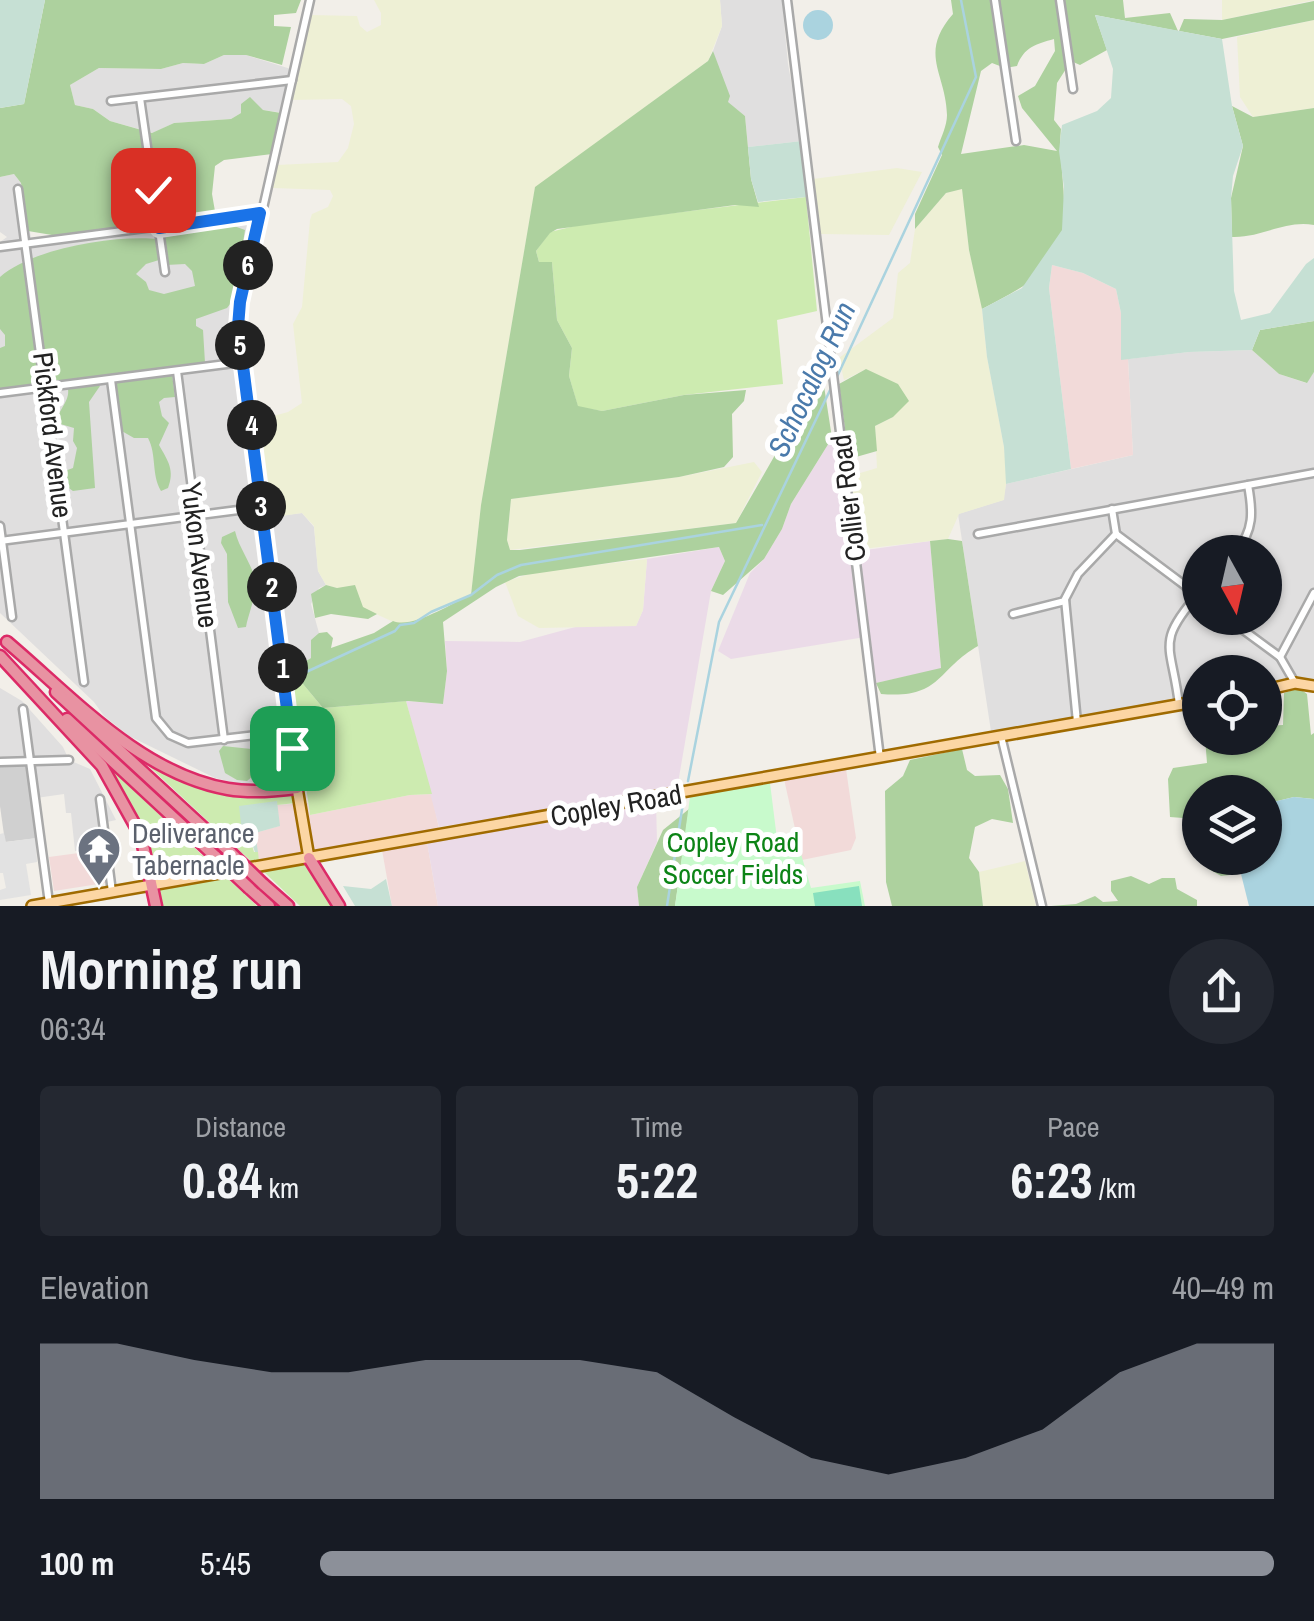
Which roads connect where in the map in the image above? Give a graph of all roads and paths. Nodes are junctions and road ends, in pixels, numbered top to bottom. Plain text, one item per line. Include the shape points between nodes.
1 (310, 0) edge
2 (787, 0) edge
3 (995, 0) edge
4 (1060, 0) edge
5 (292, 80) junction
6 (1073, 89) dead end
7 (140, 98) junction
8 (111, 101) dead end
9 (1016, 140) dead end
10 (18, 190) dead end
11 (260, 213) junction
12 (159, 228) junction
13 (27, 244) junction
14 (0, 247) edge
15 (164, 272) dead end
16 (242, 362) junction
17 (177, 371) junction
18 (111, 380) junction
19 (46, 387) junction
20 (0, 393) edge
21 (1314, 474) edge
22 (1248, 485) junction
23 (261, 507) junction
24 (1112, 509) junction
25 (195, 516) junction
26 (130, 524) junction
27 (0, 526) edge
28 (65, 532) junction
29 (978, 534) dead end
30 (1116, 534) junction
31 (1249, 535) edge
32 (1, 541) edge
33 (1182, 583) edge
34 (1314, 594) edge
35 (1065, 601) junction
36 (1182, 613) edge
37 (1013, 614) dead end
38 (12, 617) dead end
39 (1250, 635) edge
40 (3, 638) edge
41 (1277, 655) edge
42 (1281, 655) edge
43 (0, 656) edge
44 (1282, 660) edge
45 (22, 678) junction
46 (84, 682) dead end
47 (1295, 682) junction
48 (1282, 685) edge
49 (1314, 686) edge
50 (1182, 704) edge
51 (1179, 705) junction
52 (23, 709) dead end
53 (1077, 722) junction
54 (289, 731) junction
55 (1001, 736) junction
56 (224, 740) junction
57 (880, 758) junction
58 (69, 760) dead end
59 (0, 762) edge
60 (30, 762) junction
61 (297, 788) junction
62 (100, 798) dead end
63 (309, 858) junction
64 (151, 885) junction
65 (112, 892) junction
66 (49, 903) junction
67 (32, 906) edge
68 (156, 906) edge
69 (269, 906) edge
70 (288, 906) edge
71 (339, 906) edge
72 (1042, 906) edge

1 - 5 street
2 - 57 street, Collier Road
3 - 9 street
4 - 6 street
5 - 7 street
5 - 11 street
7 - 8 street
7 - 12 street
10 - 13 street, Pickford Avenue
11 - 12 street
11 - 16 street via 238,310
12 - 13 street
12 - 15 street
13 - 14 street
13 - 19 street, Pickford Avenue
16 - 17 street
16 - 23 street
17 - 18 street
17 - 25 street, Yukon Avenue
18 - 19 street
18 - 26 street
19 - 20 street
19 - 28 street, Pickford Avenue
21 - 22 street
22 - 24 street
22 - 31 street
23 - 25 street
23 - 54 street
24 - 29 street
24 - 30 street
25 - 26 street
25 - 56 street, Yukon Avenue
26 - 28 street
26 - 56 street via 156,718 188,743
27 - 32 street
28 - 32 street
28 - 46 street, Pickford Avenue
30 - 33 street
30 - 35 street via 1078,574
32 - 38 street
34 - 42 street
35 - 37 street
35 - 53 street
36 - 51 street via 1169,636
39 - 41 street
40 - 61 highway via 95,717 175,771 233,790
40 - 70 highway, bridge
43 - 45 highway
44 - 47 street
45 - 64 highway via 102,766 141,836
45 - 69 highway, bridge
47 - 48 main road
47 - 49 main road
50 - 51 main road, Copley Road
51 - 53 main road, Copley Road
52 - 60 street
53 - 55 main road, Copley Road
54 - 56 street
54 - 61 street
55 - 57 main road, Copley Road
55 - 72 street
57 - 63 main road, Copley Road
58 - 60 street
59 - 60 street
60 - 66 street
61 - 63 main road
62 - 65 street
63 - 64 main road, Copley Road
63 - 71 highway
64 - 65 main road, Copley Road
64 - 68 highway
65 - 66 main road, Copley Road
66 - 67 main road, Copley Road

